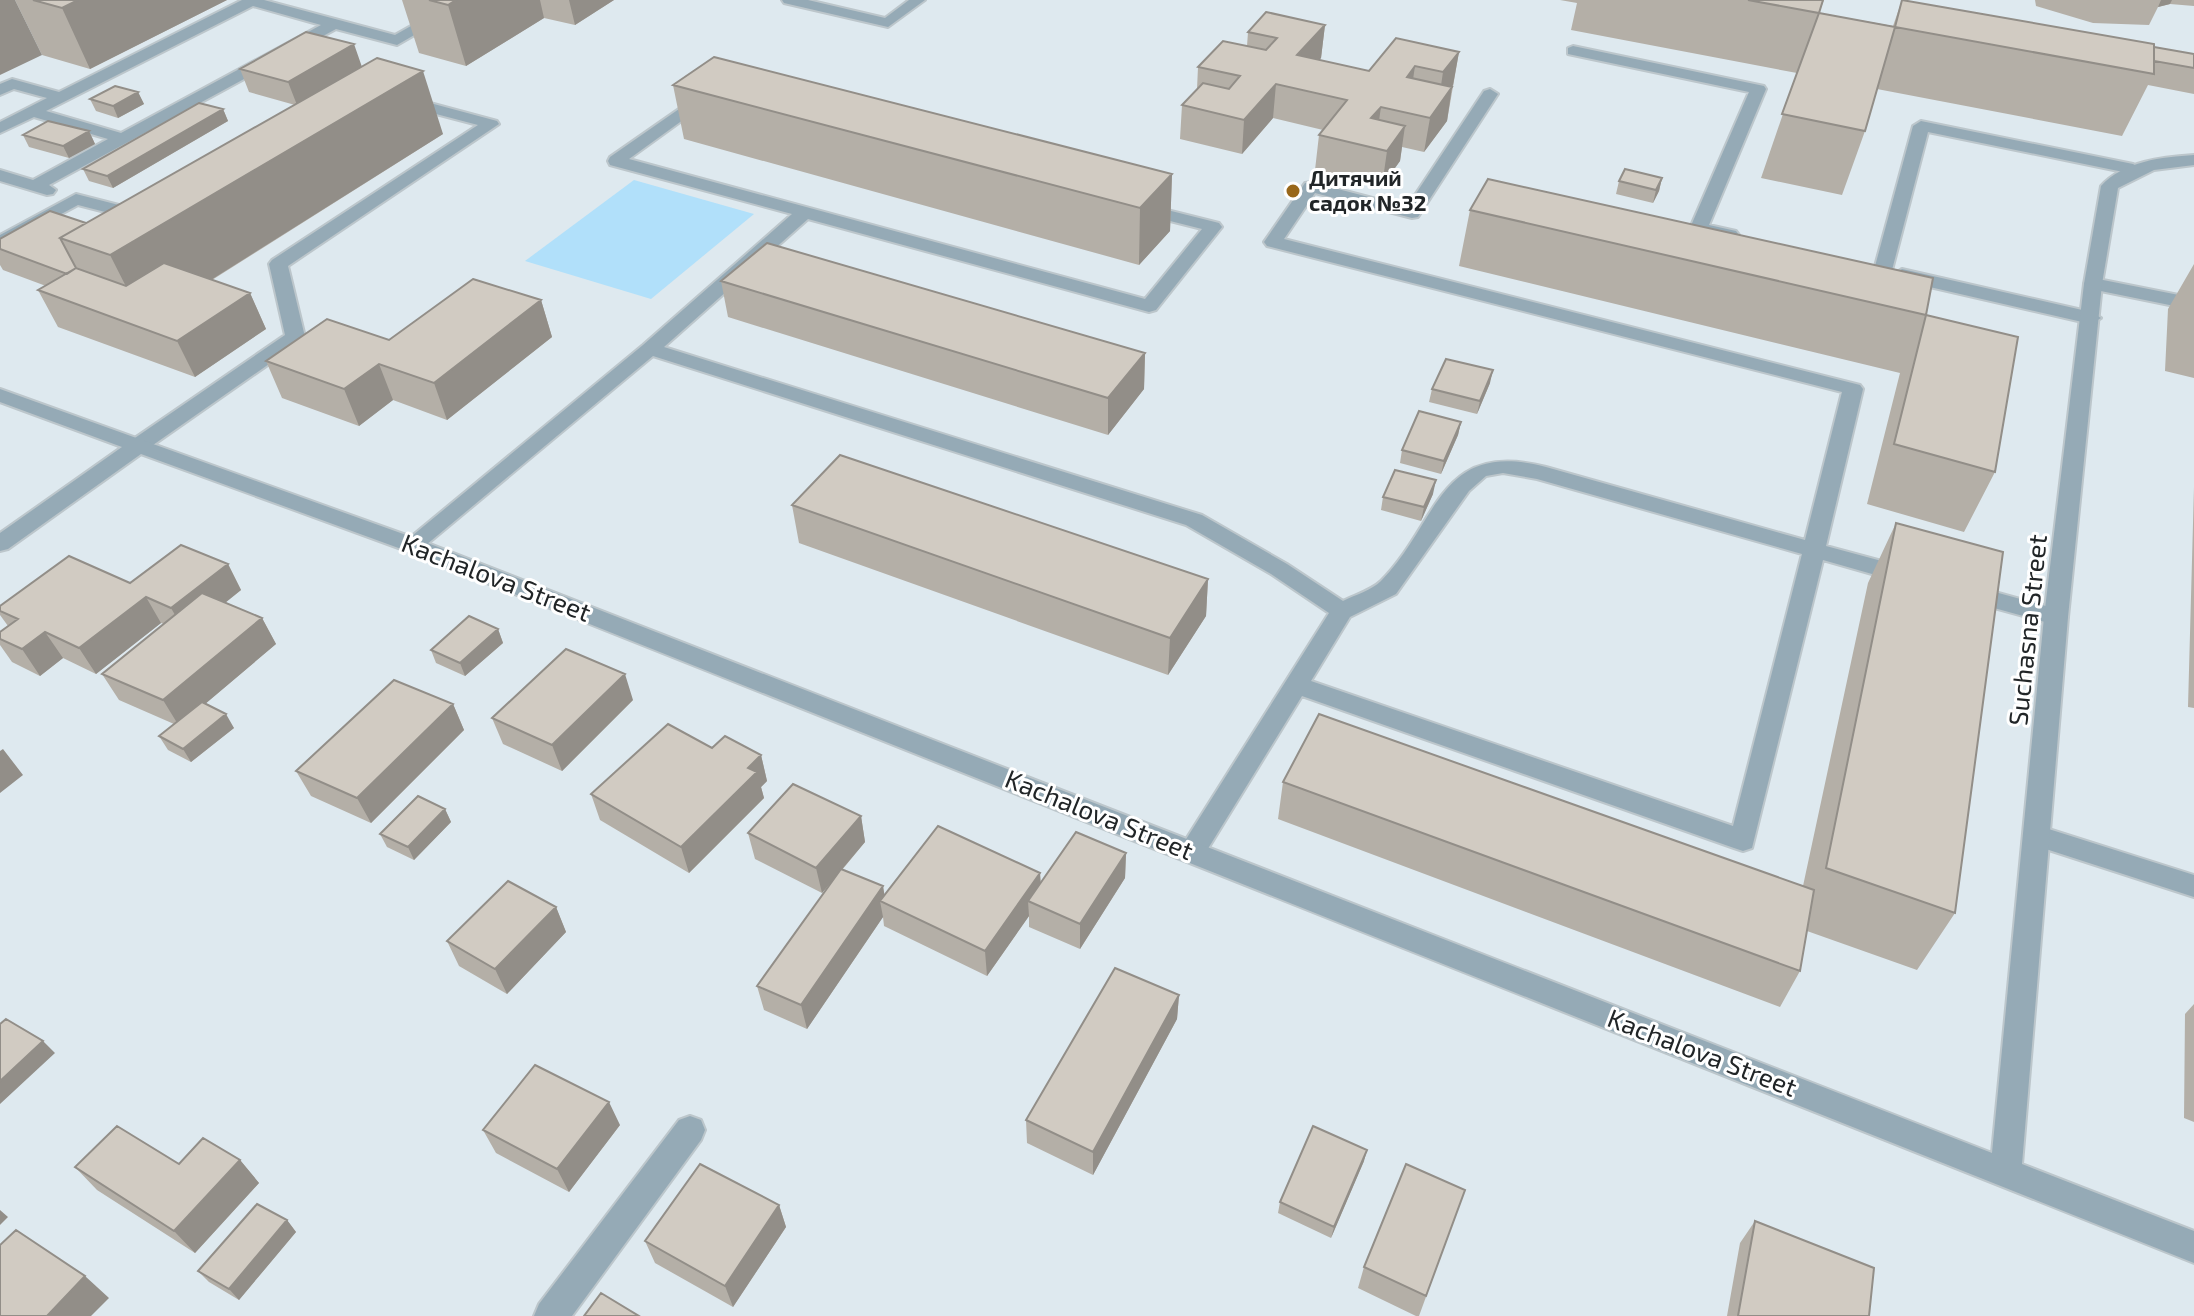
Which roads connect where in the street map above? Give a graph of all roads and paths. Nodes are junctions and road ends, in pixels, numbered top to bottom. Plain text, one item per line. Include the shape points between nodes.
1 (468, 0) edge
2 (789, 0) edge
3 (918, 0) edge
4 (334, 24) junction
5 (1573, 51) dead end
6 (0, 90) edge
7 (1490, 94) dead end
8 (61, 97) junction
9 (391, 97) edge
10 (33, 112) junction
11 (0, 128) edge
12 (121, 138) junction
13 (2194, 160) edge
14 (2133, 169) junction
15 (0, 175) edge
16 (34, 186) junction
17 (76, 199) junction
18 (158, 209) edge
19 (805, 212) junction
20 (1745, 238) edge
21 (0, 242) edge
22 (2093, 284) junction
23 (2194, 304) edge
24 (2091, 318) junction
25 (650, 349) junction
26 (0, 395) edge
27 (136, 447) junction
28 (0, 544) edge
29 (412, 545) junction
30 (1812, 551) junction
31 (1342, 611) junction
32 (2056, 617) junction
33 (1296, 685) junction
34 (2036, 836) junction
35 (1192, 852) junction
36 (2194, 886) edge
37 (690, 1130) dead end
38 (2006, 1172) junction
39 (2194, 1247) edge
40 (551, 1316) edge

1 - 4 street via 397,40
2 - 3 street via 888,23
4 - 8 street via 251,1
4 - 12 street
5 - 20 street via 1758,89 1699,228
6 - 8 street via 12,84
7 - 30 street via 1412,213 1311,187 1273,242 1853,389
8 - 10 street
9 - 27 street via 491,124 278,264 295,337
10 - 11 street
10 - 12 street
12 - 16 street
13 - 14 street
14 - 22 street, Suchasna Street via 2110,186
14 - 24 street via 1921,126 1875,269
15 - 16 street
16 - 17 street
17 - 18 street via 145,217
17 - 21 street
19 - 19 street via 1149,306 1213,227 702,98 616,161
19 - 25 street
22 - 23 street
22 - 24 street, Suchasna Street
24 - 32 street, Suchasna Street
25 - 29 street
25 - 31 street via 1194,520
26 - 27 street, Kachalova Street
27 - 28 street
27 - 29 street, Kachalova Street
29 - 35 street, Kachalova Street
30 - 31 street via 1503,466 1479,471 1461,486 1388,588
30 - 32 street
30 - 33 street via 1743,840
31 - 33 street
32 - 34 street, Suchasna Street
33 - 35 street
34 - 36 street
34 - 38 street, Suchasna Street
35 - 38 street, Kachalova Street
37 - 40 street
38 - 39 street, Kachalova Street

